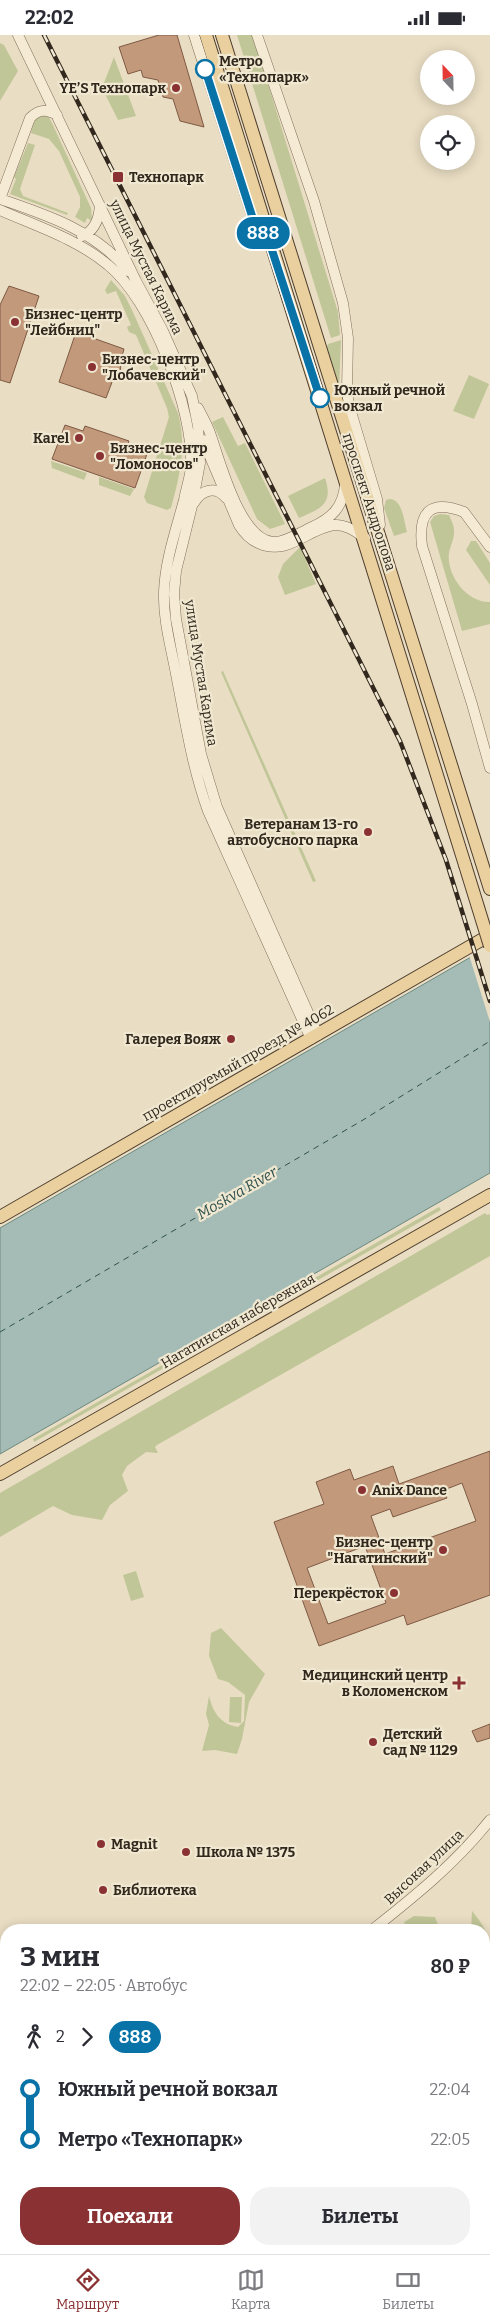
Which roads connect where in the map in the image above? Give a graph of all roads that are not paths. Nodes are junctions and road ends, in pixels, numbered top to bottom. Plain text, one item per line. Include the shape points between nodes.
1 (18, 35) edge
2 (194, 35) edge
3 (206, 35) edge
4 (222, 35) edge
5 (257, 35) edge
6 (57, 115) junction
7 (0, 199) edge
8 (100, 205) junction
9 (2, 213) edge
10 (86, 235) junction
11 (63, 237) junction
12 (270, 244) junction
13 (131, 284) junction
14 (180, 392) junction
15 (192, 397) junction
16 (198, 426) junction
17 (205, 457) junction
18 (219, 464) junction
19 (191, 468) junction
20 (345, 476) junction
21 (227, 499) junction
22 (192, 506) junction
23 (365, 539) junction
24 (490, 547) edge
25 (384, 558) junction
26 (490, 769) edge
27 (490, 889) edge
28 (490, 926) edge
29 (490, 935) edge
30 (490, 945) edge
31 (313, 1033) junction
32 (490, 1195) edge
33 (0, 1208) edge
34 (0, 1217) edge
35 (0, 1474) edge
36 (490, 1820) edge
37 (379, 1924) edge

1 - 6 street, улица Мустая Карима
2 - 12 street via 253,219
3 - 12 main road, проспект Андропова
4 - 25 main road, проспект Андропова
5 - 25 street via 314,201 343,303 348,338 349,405 377,499
6 - 7 street via 47,110 30,118
6 - 8 street, улица Мустая Карима
7 - 10 street
8 - 10 street via 94,227
8 - 13 street, улица Мустая Карима
9 - 11 street
10 - 11 street
10 - 13 street via 113,255
11 - 13 street via 108,265
12 - 20 main road, проспект Андропова
13 - 14 street, улица Мустая Карима
13 - 15 street, улица Мустая Карима via 160,324
14 - 16 street
14 - 19 street, улица Мустая Карима via 190,435
15 - 16 street, улица Мустая Карима
15 - 18 street via 210,433
16 - 17 street
17 - 18 street
17 - 19 street
17 - 21 street
17 - 22 street, улица Мустая Карима
18 - 20 street via 247,524 259,536 273,542 332,516 344,495
19 - 31 street, улица Мустая Карима via 169,554 164,594 167,628 192,755 208,811
20 - 23 main road, проспект Андропова
21 - 22 street via 219,491 210,490 198,496
21 - 23 street via 244,534 263,546 278,549 334,525 351,528
22 - 31 street, улица Мустая Карима via 176,571 174,603 200,754 217,807
23 - 30 main road, проспект Андропова, bridge
24 - 26 street via 464,512 440,507 423,518 422,546
25 - 27 main road, проспект Андропова
28 - 31 main road, проектируемый проезд № 4062
29 - 31 main road, проектируемый проезд № 4062
31 - 33 main road, проектируемый проезд № 4062
31 - 34 main road, проектируемый проезд № 4062
32 - 35 main road, Нагатинская набережная
36 - 37 street, Высокая улица via 444,1871

